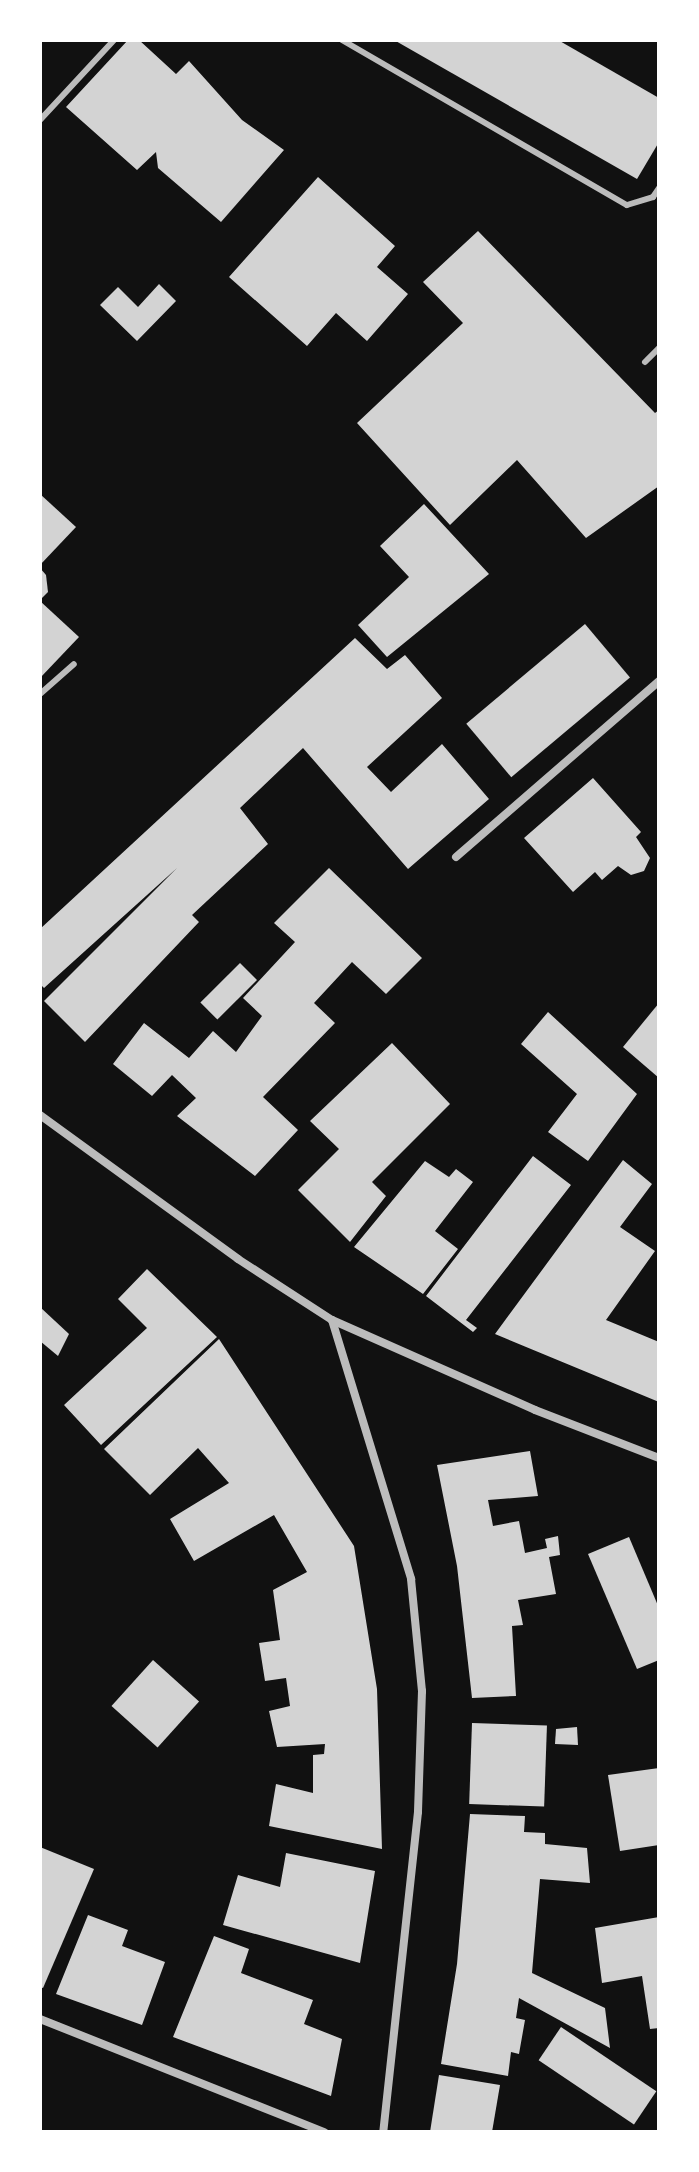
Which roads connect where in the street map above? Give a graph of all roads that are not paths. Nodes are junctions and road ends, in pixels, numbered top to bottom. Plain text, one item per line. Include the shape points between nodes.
1 (114, 40) edge
2 (342, 40) edge
3 (40, 120) edge
4 (659, 188) edge
5 (659, 348) edge
6 (645, 362) dead end
7 (74, 664) dead end
8 (659, 681) edge
9 (40, 694) edge
10 (456, 857) dead end
11 (40, 1115) edge
12 (332, 1320) junction
13 (659, 1458) edge
14 (40, 2019) edge
15 (324, 2132) edge
16 (383, 2132) edge

1 - 3 lane
2 - 4 lane via 627,205 653,197
5 - 6 lane
7 - 9 lane
8 - 10 street
11 - 12 street via 238,1259
12 - 13 street
12 - 16 street via 411,1579 422,1691 418,1812
14 - 15 street

